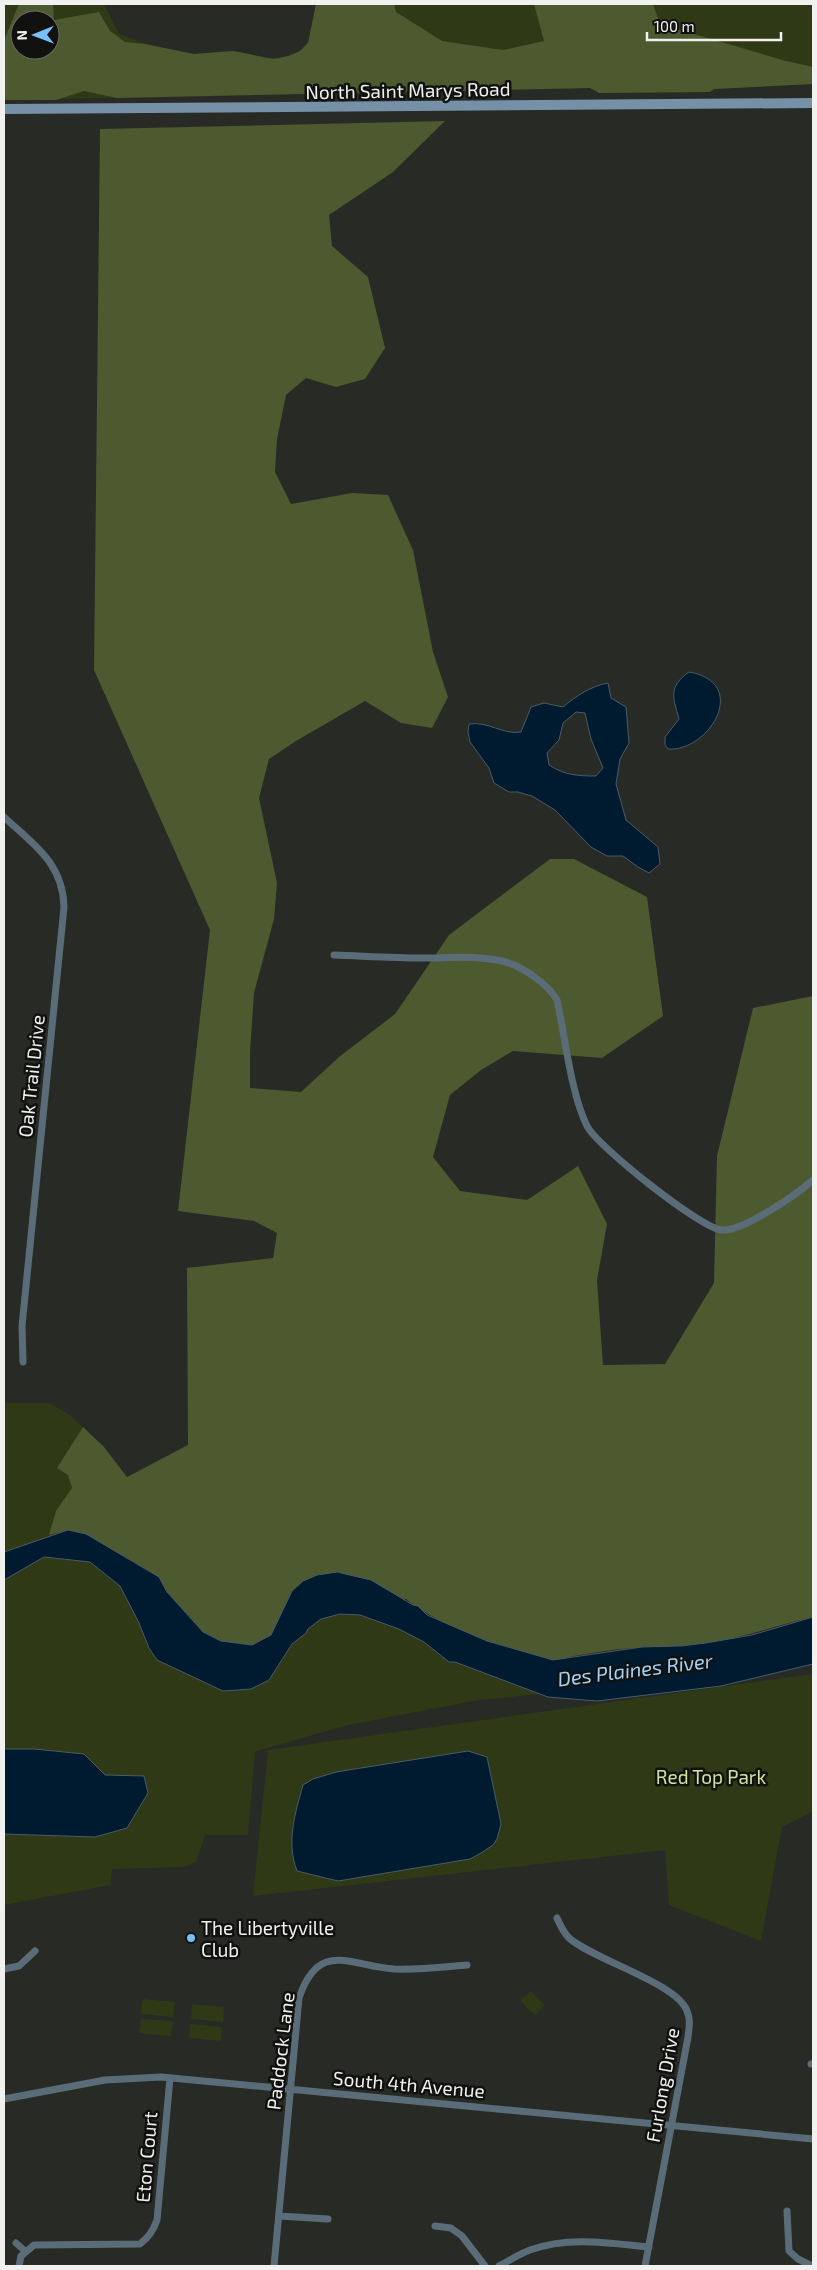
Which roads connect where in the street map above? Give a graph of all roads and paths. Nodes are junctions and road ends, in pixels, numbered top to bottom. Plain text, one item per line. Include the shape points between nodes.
1 (813, 103) edge
2 (4, 109) edge
3 (4, 817) edge
4 (334, 955) dead end
5 (813, 1180) edge
6 (23, 1362) dead end
7 (557, 1918) dead end
8 (35, 1950) dead end
9 (467, 1965) dead end
10 (4, 1969) edge
11 (170, 2078) junction
12 (290, 2089) junction
13 (4, 2099) edge
14 (672, 2126) junction
15 (813, 2139) edge
16 (786, 2211) dead end
17 (279, 2216) junction
18 (328, 2219) dead end
19 (435, 2226) dead end
20 (16, 2244) dead end
21 (649, 2247) junction
22 (25, 2251) junction
23 (19, 2266) edge
24 (274, 2266) edge
25 (485, 2266) edge
26 (499, 2266) edge
27 (645, 2266) edge
28 (812, 2266) edge

1 - 2 main road, North Saint Marys Road
3 - 6 street, Oak Trail Drive via 49,859 64,890 22,1326
4 - 5 street via 503,961 545,986 557,1000 577,1095 588,1127 615,1157 710,1227 730,1229 764,1214
7 - 14 street, Furlong Drive via 568,1937 586,1950 670,1992 687,2009 690,2022
8 - 10 street via 18,1966
9 - 12 street, Paddock Lane via 394,1969 344,1960 321,1964 310,1974 299,1998
11 - 12 street, South 4th Avenue
11 - 13 street, South 4th Avenue via 105,2080
11 - 22 street, Eton Court via 154,2230 140,2244 34,2246
12 - 14 street, South 4th Avenue
12 - 17 street, Paddock Lane
14 - 15 street, South 4th Avenue
14 - 21 street, Furlong Drive
16 - 28 street via 789,2251 798,2260
17 - 18 street
17 - 24 street, Paddock Lane
19 - 25 street via 451,2228 462,2236
20 - 22 street
21 - 26 street via 580,2241 554,2243 529,2250
21 - 27 street, Furlong Drive
22 - 23 street

